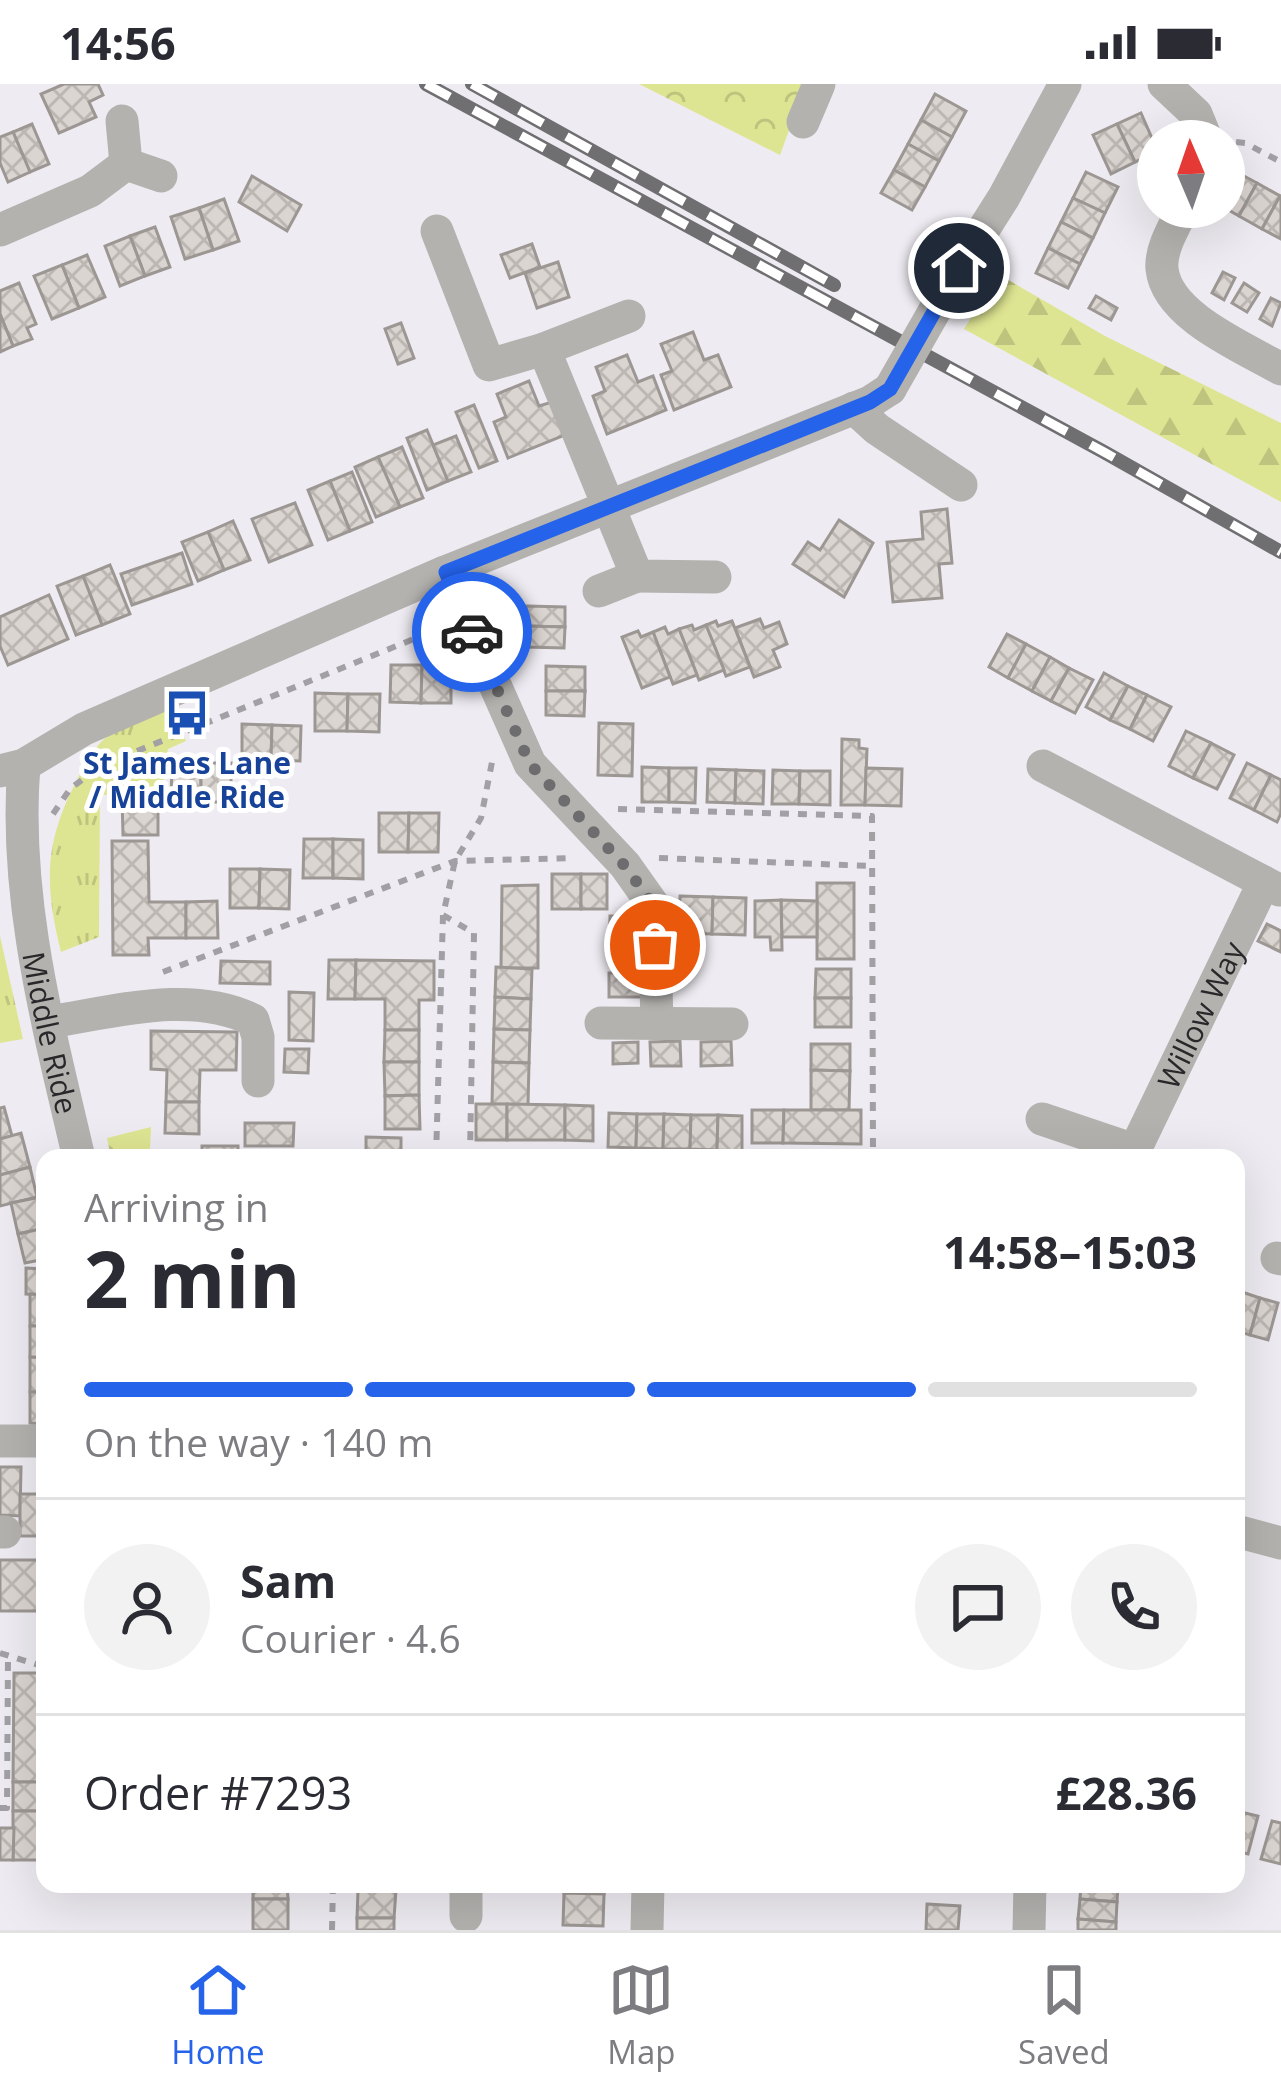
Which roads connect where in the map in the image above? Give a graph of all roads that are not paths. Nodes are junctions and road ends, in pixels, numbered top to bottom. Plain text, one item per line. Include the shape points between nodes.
1 (819, 84) edge
2 (1065, 84) edge
3 (1165, 84) edge
4 (1198, 120) edge
5 (122, 121) dead end
6 (803, 122) dead end
7 (126, 164) junction
8 (161, 176) dead end
9 (1173, 228) edge
10 (0, 230) edge
11 (437, 231) dead end
12 (629, 316) dead end
13 (544, 349) junction
14 (1281, 369) edge
15 (854, 408) junction
16 (962, 485) dead end
17 (608, 507) junction
18 (446, 572) junction
19 (637, 576) junction
20 (715, 577) dead end
21 (599, 591) dead end
22 (1043, 766) dead end
23 (12, 768) edge
24 (1273, 887) edge
25 (49, 1022) junction
26 (601, 1023) dead end
27 (657, 1024) junction
28 (732, 1024) dead end
29 (257, 1082) dead end
30 (1042, 1119) dead end
31 (78, 1149) edge
32 (1119, 1149) edge
33 (1135, 1149) edge
34 (0, 1441) edge
35 (36, 1441) edge
36 (1245, 1533) edge
37 (1281, 1543) edge
38 (648, 1893) edge
39 (1030, 1893) edge
40 (647, 1930) edge
41 (1029, 1930) edge

1 - 6 street
2 - 15 street, bridge via 890,389
3 - 4 street
5 - 7 street
7 - 8 street
7 - 10 street via 90,191
9 - 14 street via 1161,266 1171,298
11 - 13 street via 489,365
12 - 13 street
13 - 17 street
15 - 16 street
15 - 17 street
17 - 18 street
17 - 19 street
18 - 23 street
18 - 27 street via 530,764 654,906
19 - 20 street
19 - 21 street
22 - 24 street, Willow Way
23 - 25 street, Middle Ride via 25,899
24 - 33 street, Willow Way
25 - 29 street via 202,1004 232,1009 253,1020
25 - 31 street, Middle Ride
26 - 27 street
27 - 28 street
30 - 32 street, Willow Way
34 - 35 street
36 - 37 street
38 - 40 street
39 - 41 street

